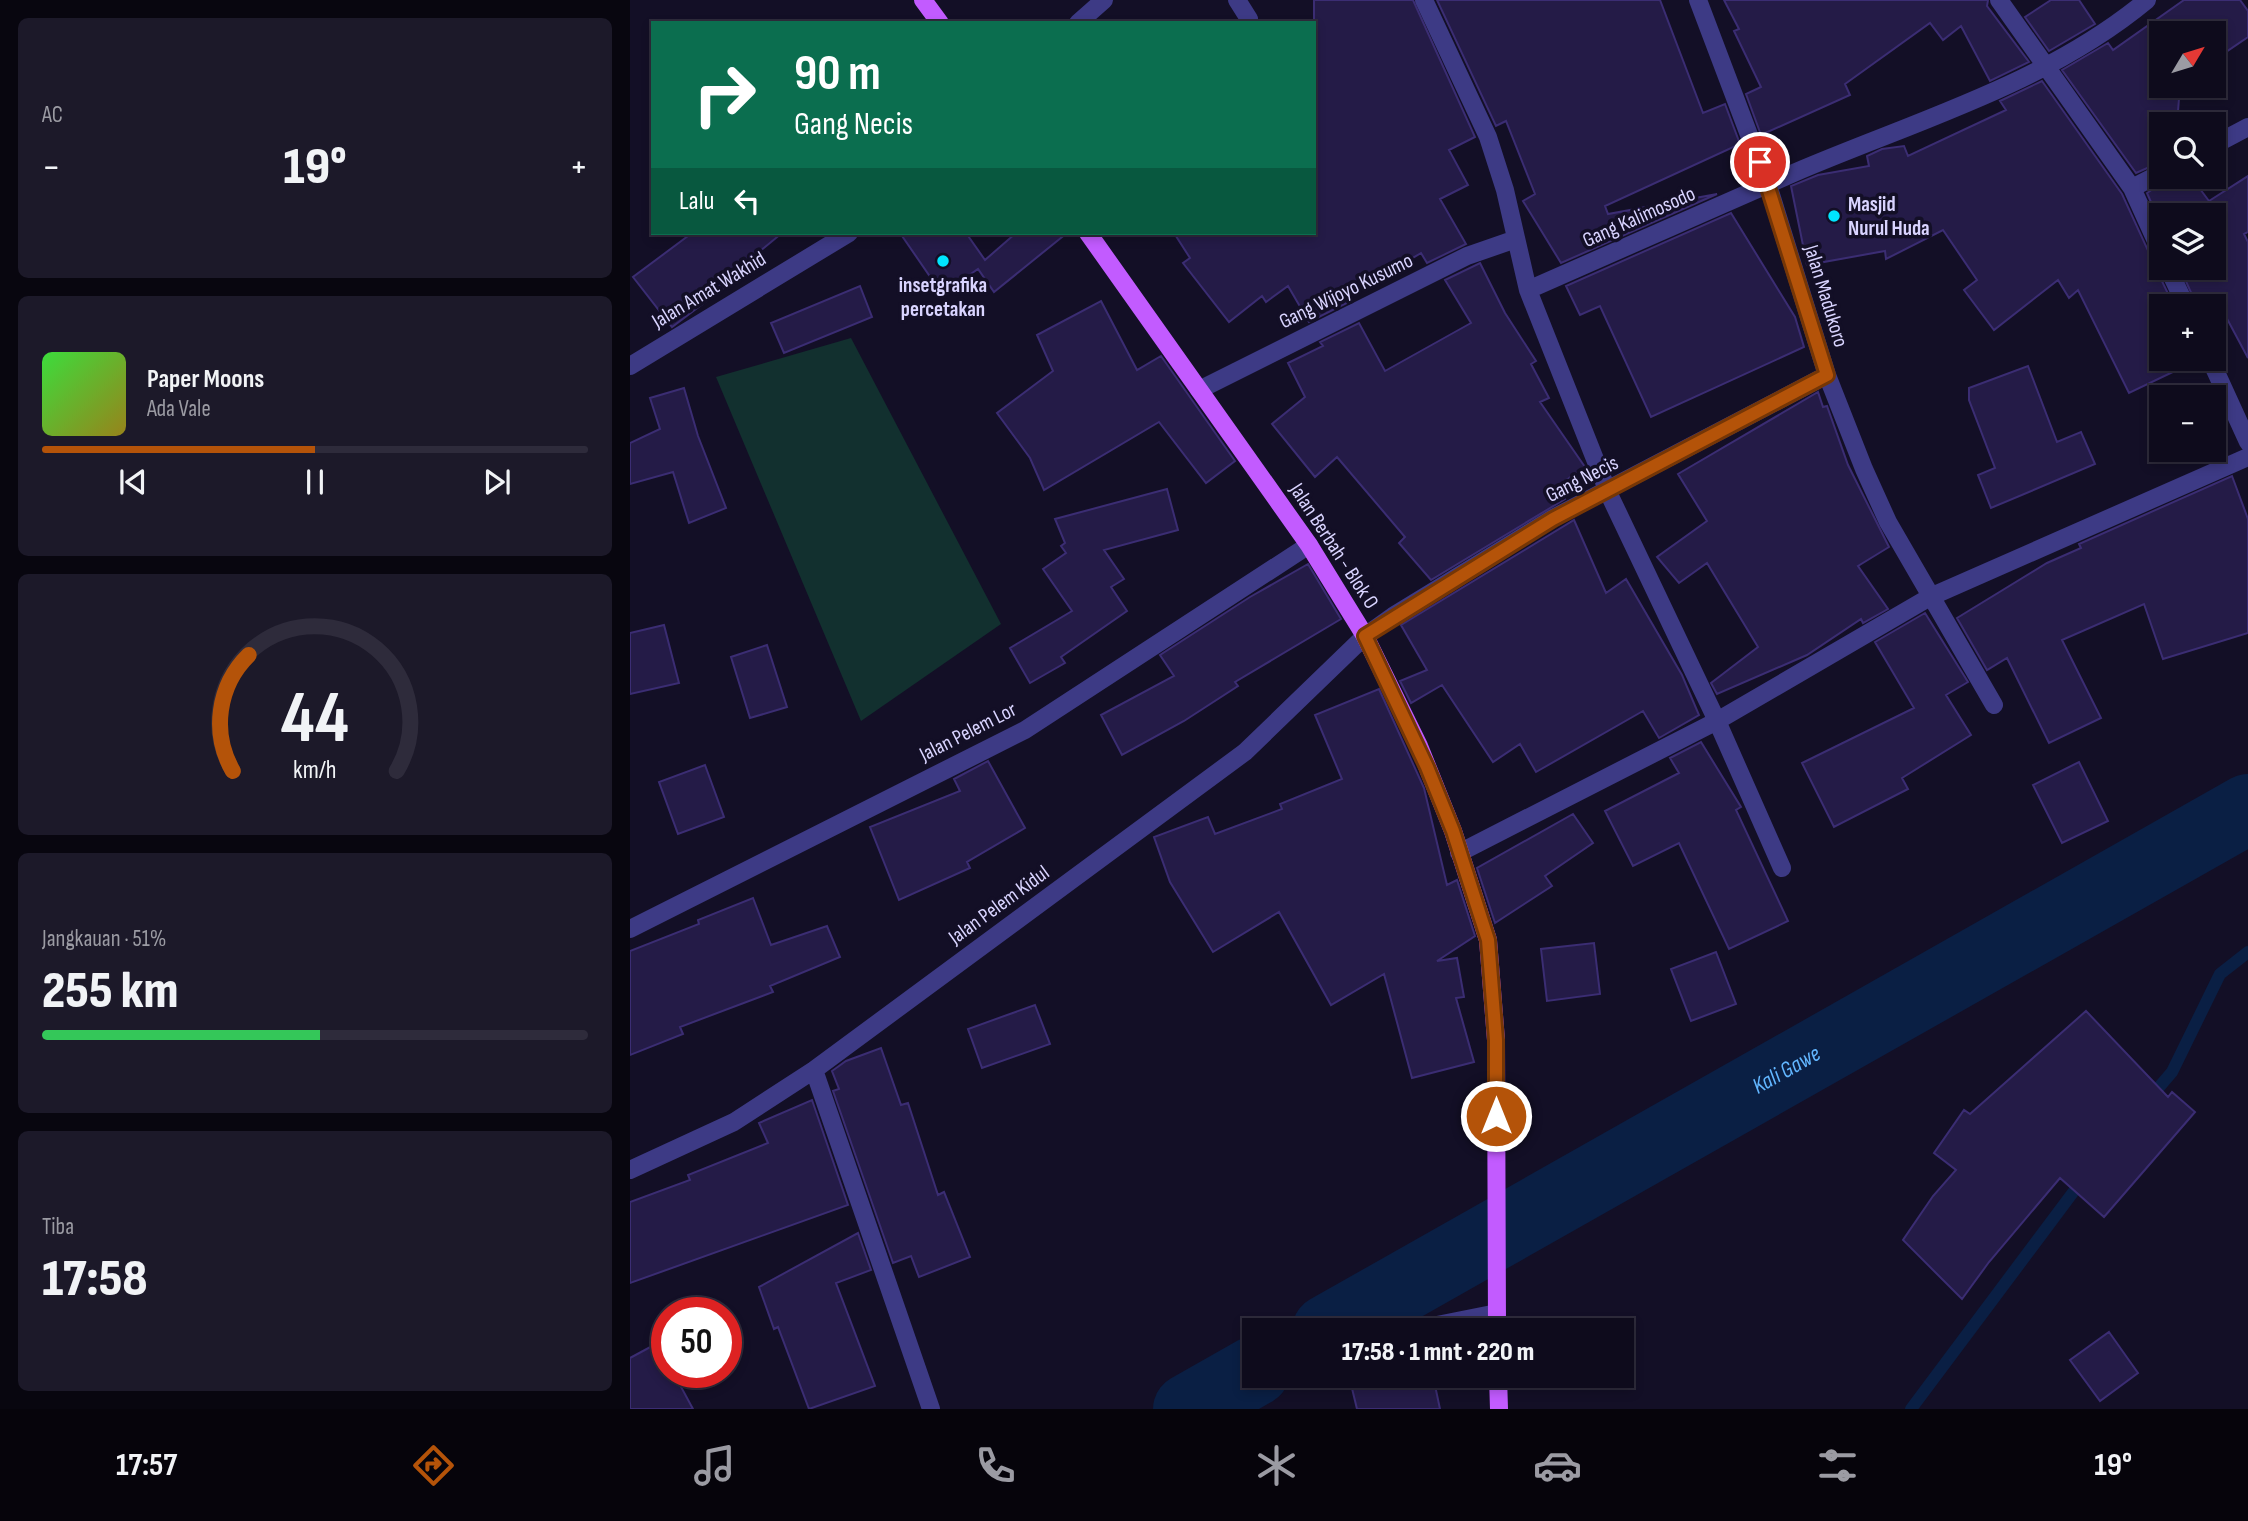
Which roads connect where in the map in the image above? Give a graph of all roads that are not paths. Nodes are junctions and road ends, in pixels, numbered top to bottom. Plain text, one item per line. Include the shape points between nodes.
1 (923, 0) edge
2 (1104, 0) edge
3 (1237, 0) edge
4 (1424, 0) edge
5 (1698, 0) edge
6 (1998, 0) edge
7 (2147, 0) edge
8 (1249, 19) dead end
9 (939, 21) edge
10 (1080, 21) edge
11 (2048, 67) junction
12 (2248, 127) edge
13 (2226, 139) edge
14 (2149, 179) edge
15 (1768, 185) junction
16 (2132, 188) junction
17 (2149, 226) edge
18 (846, 235) edge
19 (1089, 235) edge
20 (1517, 239) junction
21 (1528, 290) junction
22 (630, 366) edge
23 (2215, 371) edge
24 (1827, 375) junction
25 (1199, 390) junction
26 (2248, 442) edge
27 (2248, 457) edge
28 (1608, 492) junction
29 (1309, 545) junction
30 (1930, 597) junction
31 (1365, 636) junction
32 (1994, 705) dead end
33 (1717, 721) junction
34 (1460, 853) junction
35 (1782, 868) dead end
36 (630, 929) edge
37 (814, 1070) junction
38 (630, 1170) edge
39 (1497, 1318) edge
40 (1498, 1388) edge
41 (930, 1409) edge
42 (1499, 1409) edge

1 - 9 main road
2 - 10 street
3 - 8 street
4 - 20 street via 1488,137
5 - 15 street, Jalan Madukoro
6 - 11 street
7 - 11 street, Gang Kalimosodo
11 - 15 street, Gang Kalimosodo
11 - 16 street
12 - 13 street
14 - 16 street
15 - 21 street, Gang Kalimosodo
15 - 24 street, Jalan Madukoro
16 - 17 street
18 - 22 street, Jalan Amat Wakhid
19 - 25 main road, Jalan Berbah - Blok O
20 - 21 street
20 - 25 street, Gang Wijoyo Kusumo via 1467,257
21 - 28 street
23 - 26 street
24 - 28 street, Gang Necis
24 - 30 street, Jalan Madukoro via 1888,522
25 - 29 main road, Jalan Berbah - Blok O
27 - 30 street
28 - 31 street, Gang Necis via 1553,519
28 - 33 street
29 - 31 main road, Jalan Berbah - Blok O
29 - 36 street, Jalan Pelem Lor via 1025,730
30 - 32 street, Jalan Madukoro
30 - 33 street
31 - 34 main road, Jalan Berbah - Blok O via 1419,746
31 - 37 street, Jalan Pelem Kidul via 1245,752
33 - 34 street
33 - 35 street
34 - 39 main road, Jalan Berbah - Blok O via 1488,940 1496,1040
37 - 38 street, Jalan Pelem Kidul via 734,1122
37 - 41 street
40 - 42 main road

